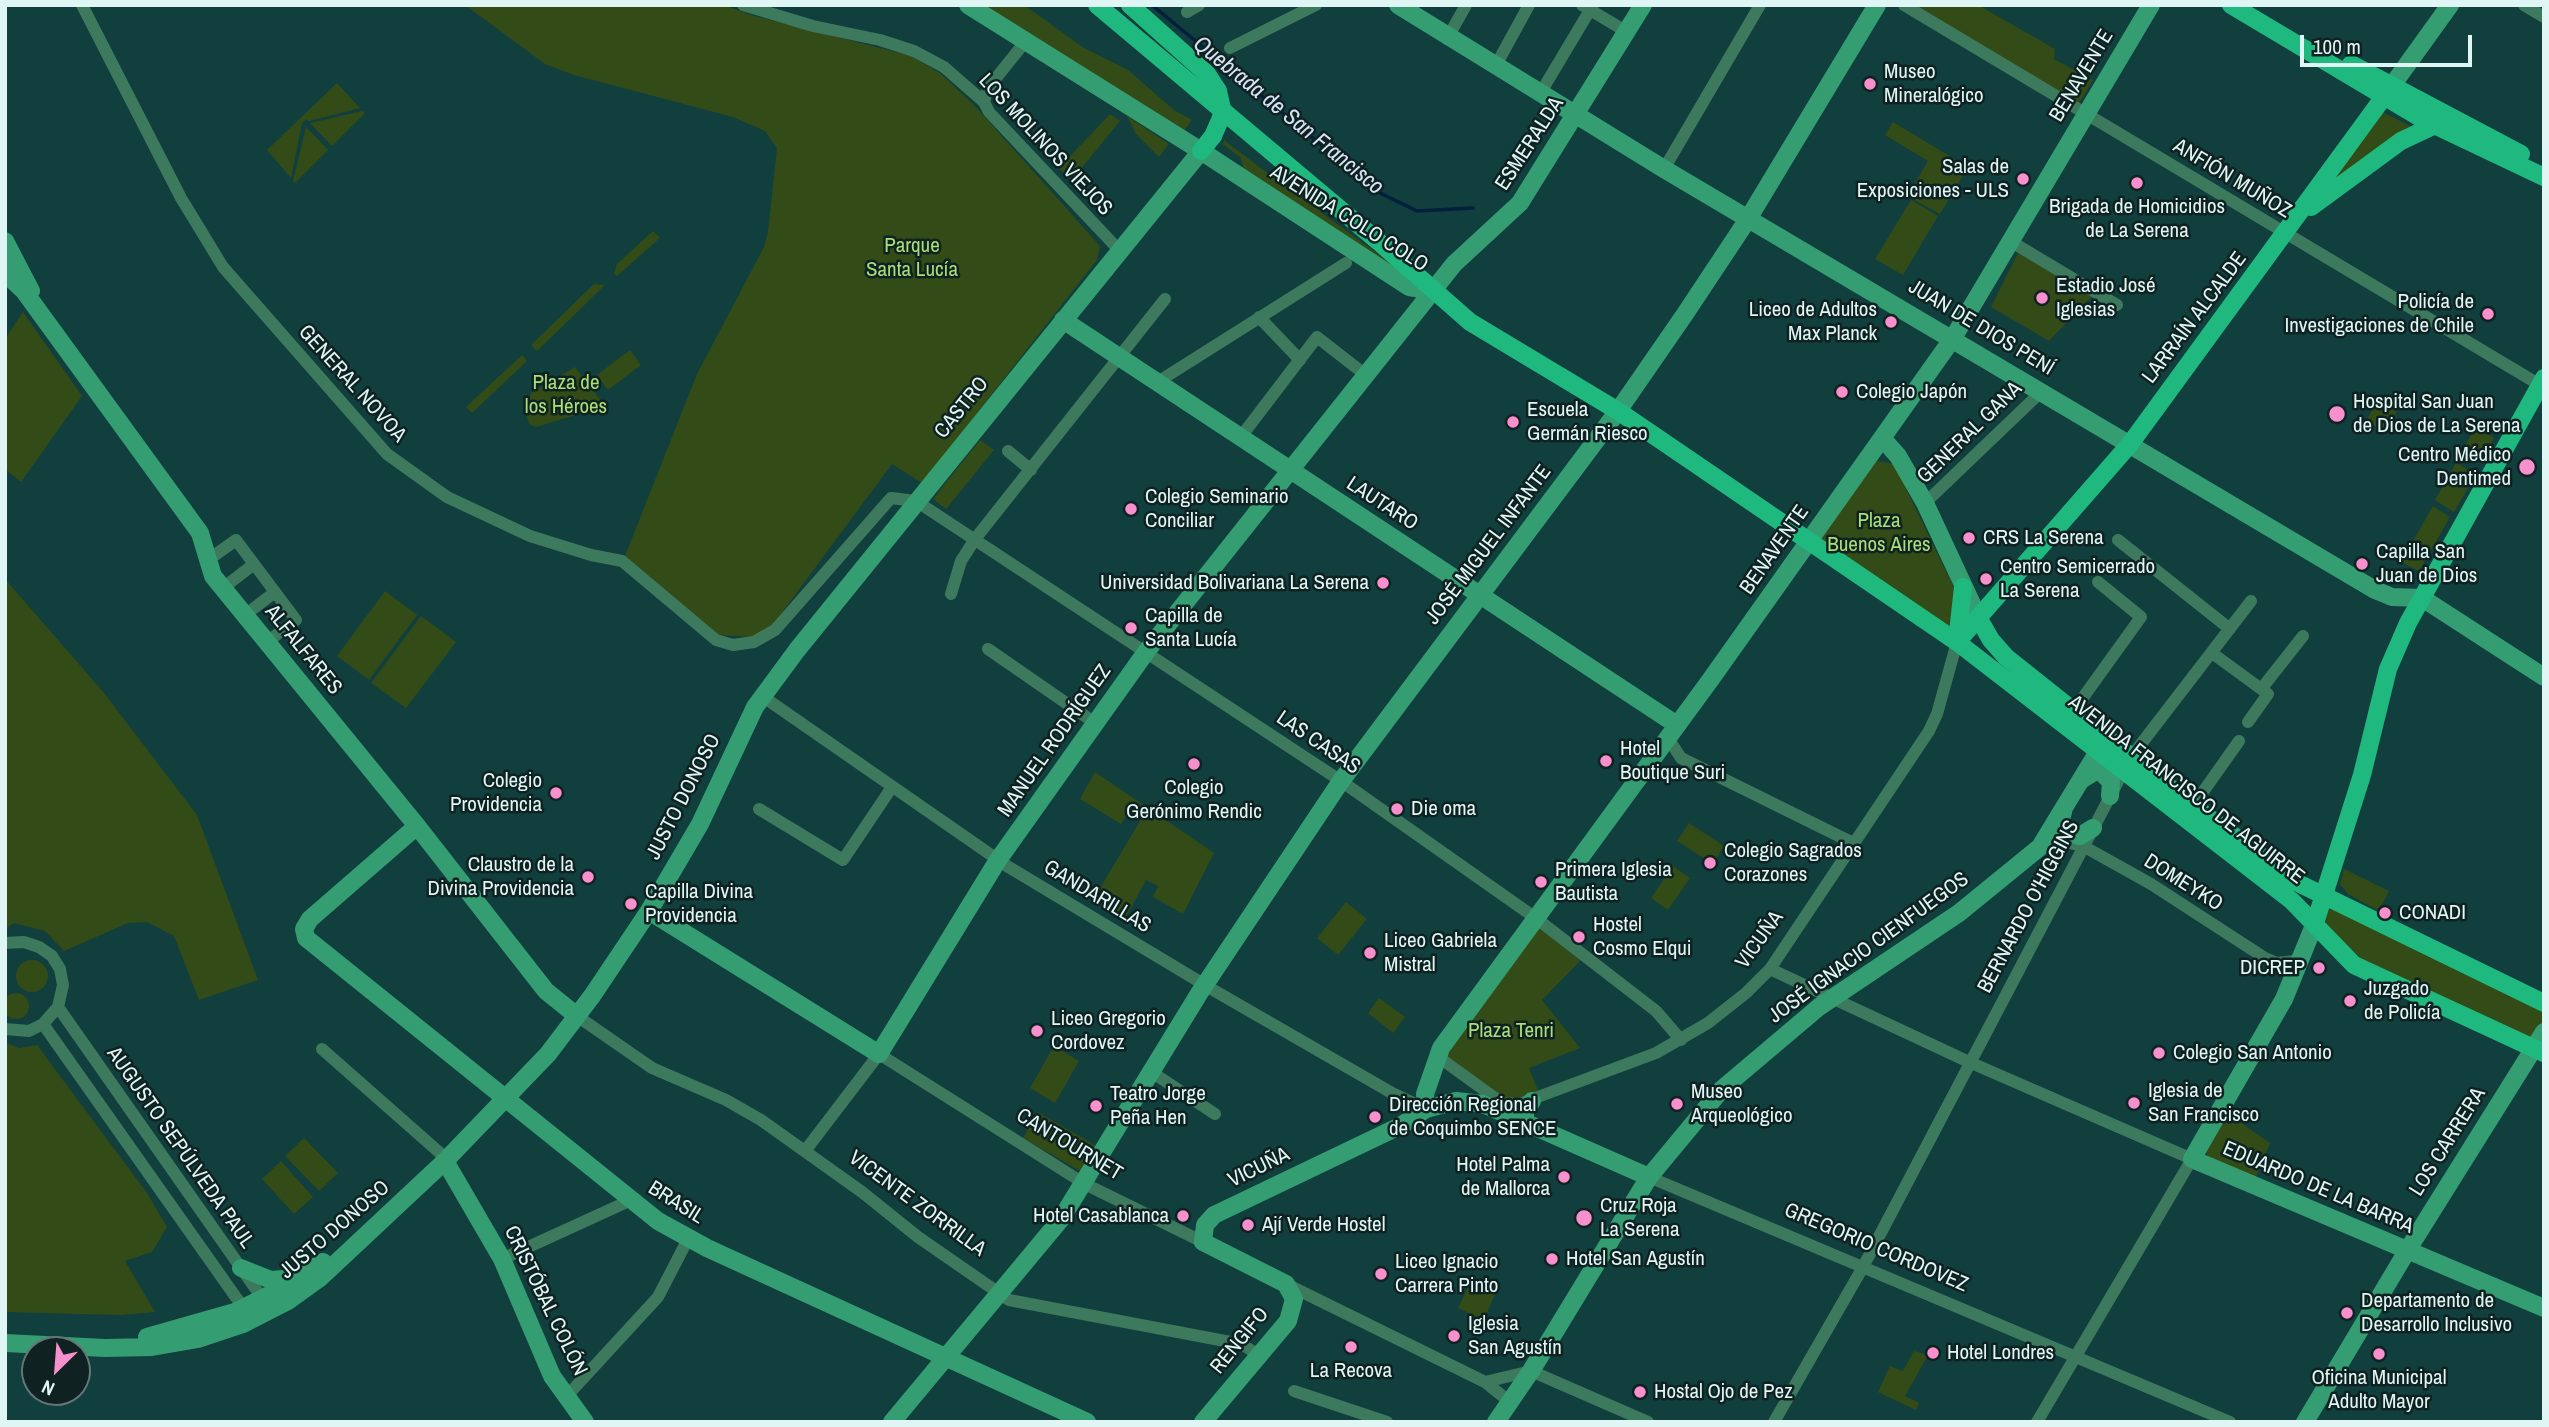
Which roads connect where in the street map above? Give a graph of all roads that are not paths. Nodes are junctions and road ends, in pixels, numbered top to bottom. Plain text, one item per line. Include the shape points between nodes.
1 (82, 5) edge
2 (743, 5) edge
3 (968, 5) edge
4 (1097, 5) edge
5 (1130, 5) edge
6 (1199, 5) edge
7 (1316, 5) edge
8 (1466, 5) edge
9 (1530, 5) edge
10 (1643, 5) edge
11 (1760, 5) edge
12 (1877, 5) edge
13 (1904, 5) edge
14 (2151, 5) edge
15 (2231, 5) edge
16 (2252, 5) edge
17 (2450, 5) edge
18 (2524, 5) edge
19 (1402, 7) edge
20 (1588, 7) edge
21 (1289, 11) edge
22 (1187, 12) dead end
23 (2544, 17) edge
24 (1627, 32) junction
25 (1447, 39) junction
26 (1025, 42) junction
27 (1169, 42) junction
28 (1230, 48) dead end
29 (1494, 67) junction
30 (1544, 87) dead end
31 (2387, 92) junction
32 (984, 102) junction
33 (2087, 114) junction
34 (1576, 116) junction
35 (2435, 125) junction
36 (1201, 151) junction
37 (2544, 165) edge
38 (1664, 169) junction
39 (2544, 177) edge
40 (2299, 216) junction
41 (1748, 219) junction
42 (2286, 234) junction
43 (5, 241) edge
44 (2010, 241) junction
45 (1119, 250) junction
46 (1346, 263) dead end
47 (5, 273) edge
48 (1434, 291) junction
49 (1165, 299) dead end
50 (2117, 305) dead end
51 (43, 317) junction
52 (1259, 317) junction
53 (1062, 320) junction
54 (1953, 338) junction
55 (1119, 358) junction
56 (1300, 360) junction
57 (1367, 376) junction
58 (2542, 382) edge
59 (1156, 383) junction
60 (2042, 391) junction
61 (1618, 411) junction
62 (1240, 438) junction
63 (1883, 439) junction
64 (2130, 444) junction
65 (1008, 451) dead end
66 (1031, 470) junction
67 (1290, 472) junction
68 (916, 501) junction
69 (1925, 503) junction
70 (975, 539) junction
71 (2118, 540) dead end
72 (1808, 541) junction
73 (208, 560) junction
74 (254, 564) junction
75 (2098, 582) dead end
76 (1963, 587) junction
77 (223, 588) junction
78 (275, 592) junction
79 (951, 594) dead end
80 (1480, 594) junction
81 (2422, 598) junction
82 (2251, 601) dead end
83 (245, 615) junction
84 (1979, 619) junction
85 (2230, 629) junction
86 (2304, 636) dead end
87 (267, 642) junction
88 (1957, 642) junction
89 (988, 649) dead end
90 (1146, 652) junction
91 (2211, 653) junction
92 (2544, 677) edge
93 (2262, 688) junction
94 (762, 696) junction
95 (2074, 710) junction
96 (2248, 722) dead end
97 (1095, 723) junction
98 (1673, 731) junction
99 (2239, 741) dead end
100 (2098, 750) junction
101 (2125, 759) junction
102 (2081, 780) junction
103 (1341, 781) junction
104 (892, 787) junction
105 (2110, 796) junction
106 (2193, 806) junction
107 (759, 809) dead end
108 (2063, 812) junction
109 (417, 826) junction
110 (2093, 828) junction
111 (1853, 843) junction
112 (2083, 846) junction
113 (2040, 847) junction
114 (998, 860) junction
115 (2324, 898) junction
116 (649, 911) junction
117 (1537, 919) junction
118 (2315, 923) junction
119 (5, 943) edge
120 (2302, 960) junction
121 (1770, 969) junction
122 (1205, 984) junction
123 (1832, 998) junction
124 (2544, 1003) edge
125 (58, 1007) junction
126 (578, 1017) junction
127 (43, 1024) junction
128 (5, 1029) edge
129 (2544, 1032) edge
130 (1681, 1040) junction
131 (322, 1049) dead end
132 (2539, 1051) edge
133 (879, 1054) junction
134 (1437, 1056) junction
135 (1969, 1062) junction
136 (1150, 1071) junction
137 (501, 1096) junction
138 (1532, 1101) junction
139 (1426, 1109) junction
140 (1215, 1114) dead end
141 (1506, 1114) joint
142 (1529, 1125) junction
143 (805, 1152) junction
144 (443, 1157) junction
145 (2192, 1159) junction
146 (1649, 1177) junction
147 (1085, 1184) junction
148 (462, 1190) junction
149 (404, 1200) junction
150 (629, 1201) junction
151 (202, 1212) junction
152 (184, 1225) junction
153 (688, 1239) junction
154 (1203, 1242) junction
155 (2407, 1251) junction
156 (502, 1259) junction
157 (1863, 1267) junction
158 (241, 1268) junction
159 (303, 1276) junction
160 (1286, 1284) junction
161 (1001, 1294) junction
162 (267, 1305) junction
163 (2544, 1308) edge
164 (247, 1314) junction
165 (5, 1343) edge
166 (1259, 1355) junction
167 (2074, 1357) junction
168 (946, 1358) junction
169 (1531, 1371) junction
170 (1485, 1382) junction
171 (1294, 1391) dead end
172 (566, 1396) junction
173 (1510, 1402) junction
174 (585, 1422) edge
175 (892, 1422) edge
176 (1087, 1422) edge
177 (1203, 1422) edge
178 (1387, 1422) edge
179 (1496, 1422) edge
180 (1648, 1422) edge
181 (1773, 1422) edge
182 (2036, 1422) edge
183 (2230, 1422) edge
184 (2305, 1422) edge

1 - 68 street, GENERAL NOVOA via 181,198 223,267 387,454 447,497 530,536 622,561 716,640 733,645 754,642 775,631 891,498
2 - 32 street, LOS MOLINOS VIEJOS via 914,51 944,67
3 - 26 street, AVENIDA COLO COLO
4 - 27 main road
4 - 48 main road
5 - 27 main road
6 - 22 street
7 - 21 street
8 - 25 street
9 - 29 street
10 - 24 street, ESMERALDA
11 - 38 street
12 - 41 street, JOSÉ MIGUEL INFANTE
13 - 33 street, ANFIÓN MUÑOZ
14 - 33 street, BENAVENTE
15 - 31 main road
16 - 31 main road
17 - 31 street, LARRAÍN ALCALDE
18 - 23 street
19 - 25 street, JUAN DE DIOS PENÍ
20 - 24 street
20 - 30 street
21 - 28 street
24 - 34 street, ESMERALDA
25 - 29 street, JUAN DE DIOS PENÍ
26 - 32 street via 988,88
26 - 36 street, AVENIDA COLO COLO
27 - 36 main road, bridge via 1207,74 1218,91 1223,113
29 - 34 street, JUAN DE DIOS PENÍ
31 - 35 main road
31 - 37 main road
31 - 40 main road, LARRAÍN ALCALDE
32 - 45 street, LOS MOLINOS VIEJOS
33 - 42 street, ANFIÓN MUÑOZ
33 - 44 street, BENAVENTE
34 - 38 street, JUAN DE DIOS PENÍ
34 - 48 street, ESMERALDA via 1520,202 1460,258
35 - 39 main road
35 - 40 main road via 2401,141
36 - 45 street, CASTRO
36 - 48 street, AVENIDA COLO COLO via 1409,287
38 - 41 street, JUAN DE DIOS PENÍ
40 - 42 main road, LARRAÍN ALCALDE
41 - 54 street, JUAN DE DIOS PENÍ
41 - 61 street, JOSÉ MIGUEL INFANTE
42 - 58 street, ANFIÓN MUÑOZ
42 - 64 main road, LARRAÍN ALCALDE
43 - 51 street
44 - 50 street
44 - 54 street, BENAVENTE
45 - 53 street, CASTRO
46 - 52 street
47 - 51 street, ALFALFARES
48 - 57 street, MANUEL RODRÍGUEZ
48 - 61 main road, AVENIDA COLO COLO via 1470,322
49 - 55 street
51 - 73 street, ALFALFARES via 200,533
52 - 56 street
52 - 59 street
53 - 55 street, LAUTARO
53 - 68 street, CASTRO
54 - 60 street, JUAN DE DIOS PENÍ
54 - 63 street, BENAVENTE
55 - 59 street, LAUTARO
55 - 66 street
56 - 57 street via 1317,337
56 - 62 street
57 - 67 street, MANUEL RODRÍGUEZ
58 - 81 main road
59 - 62 street, LAUTARO
60 - 64 street, JUAN DE DIOS PENÍ
60 - 69 street, GENERAL GANA
61 - 72 main road, AVENIDA COLO COLO
61 - 80 street, JOSÉ MIGUEL INFANTE
62 - 67 street, LAUTARO
63 - 69 street, AVENIDA FRANCISCO DE AGUIRRE
63 - 72 street, BENAVENTE
64 - 81 street, JUAN DE DIOS PENÍ via 2384,595
64 - 84 main road, LARRAÍN ALCALDE
65 - 66 street
66 - 70 street
67 - 80 street, LAUTARO
67 - 90 street, MANUEL RODRÍGUEZ
68 - 70 street, LAS CASAS
68 - 94 street, CASTRO
69 - 76 street, AVENIDA FRANCISCO DE AGUIRRE
70 - 79 street via 961,561
70 - 90 street, LAS CASAS
71 - 85 street
72 - 88 main road, AVENIDA FRANCISCO DE AGUIRRE
72 - 98 street, BENAVENTE
73 - 74 street via 236,540
73 - 77 street, ALFALFARES
74 - 77 street
74 - 78 street
75 - 95 street via 2141,617
76 - 84 street, AVENIDA FRANCISCO DE AGUIRRE
76 - 88 main road
77 - 83 street, ALFALFARES
78 - 83 street
78 - 87 street via 296,620
80 - 98 street, LAUTARO
80 - 103 street, JOSÉ MIGUEL INFANTE
81 - 92 street, JUAN DE DIOS PENÍ
81 - 115 main road via 2385,679 2375,729
82 - 85 street, BERNARDO O'HIGGINS
83 - 87 street, ALFALFARES
84 - 88 main road, LARRAÍN ALCALDE
84 - 95 main road, AVENIDA FRANCISCO DE AGUIRRE via 1998,649
85 - 91 street, BERNARDO O'HIGGINS
86 - 93 street
87 - 109 street, ALFALFARES
88 - 100 main road, AVENIDA FRANCISCO DE AGUIRRE
88 - 111 street, VICUÑA via 1934,721
89 - 97 street
90 - 97 street, MANUEL RODRÍGUEZ
90 - 103 street, LAS CASAS
91 - 93 street
91 - 101 street, BERNARDO O'HIGGINS
93 - 96 street via 2267,697
94 - 104 street, GANDARILLAS
94 - 116 street, JUSTO DONOSO via 700,824
95 - 101 main road, AVENIDA FRANCISCO DE AGUIRRE
97 - 114 street, MANUEL RODRÍGUEZ
98 - 111 street, LAUTARO via 1681,758
98 - 117 street, BENAVENTE
99 - 106 street
100 - 101 main road
100 - 102 street, JOSÉ IGNACIO CIENFUEGOS
101 - 105 street, BERNARDO O'HIGGINS
101 - 106 main road, AVENIDA FRANCISCO DE AGUIRRE
101 - 118 main road, AVENIDA FRANCISCO DE AGUIRRE
102 - 105 street via 2101,772 2111,782
102 - 108 street, JOSÉ IGNACIO CIENFUEGOS
103 - 117 street, LAS CASAS
103 - 122 street, JOSÉ MIGUEL INFANTE
104 - 107 street via 843,860
104 - 114 street, GANDARILLAS
105 - 110 street, BERNARDO O'HIGGINS
106 - 115 main road, AVENIDA FRANCISCO DE AGUIRRE
108 - 110 street via 2066,832 2080,836
108 - 113 street, JOSÉ IGNACIO CIENFUEGOS
109 - 126 street, ALFALFARES via 546,991
109 - 137 street, BRASIL via 303,929 306,938
110 - 112 street, BERNARDO O'HIGGINS
111 - 121 street, VICUÑA
112 - 113 street, DOMEYKO via 2060,841
112 - 120 street, DOMEYKO via 2265,958 2277,963
112 - 135 street, BERNARDO O'HIGGINS
113 - 123 street, JOSÉ IGNACIO CIENFUEGOS via 1959,914
114 - 122 street, GANDARILLAS
114 - 133 street, MANUEL RODRÍGUEZ
115 - 118 main road
115 - 124 main road, AVENIDA FRANCISCO DE AGUIRRE
116 - 126 street, JUSTO DONOSO
116 - 133 street, CANTOURNET
117 - 130 street, LAS CASAS via 1656,1011
117 - 134 street, BENAVENTE
118 - 120 street
118 - 132 main road, AVENIDA FRANCISCO DE AGUIRRE via 2354,965
119 - 125 street via 24,942 51,956 63,985
120 - 145 street
121 - 123 street, EDUARDO DE LA BARRA
121 - 130 street, VICUÑA via 1746,993
122 - 136 street, JOSÉ MIGUEL INFANTE
122 - 139 street, GANDARILLAS
123 - 135 street, EDUARDO DE LA BARRA
123 - 146 street, JOSÉ IGNACIO CIENFUEGOS via 1731,1080
125 - 127 street
125 - 151 street, AUGUSTO SEPÚLVEDA PAUL
126 - 137 street, JUSTO DONOSO via 548,1054
126 - 143 street, VICENTE ZORRILLA via 652,1068 746,1111
127 - 128 street via 29,1031
127 - 152 street, AUGUSTO SEPÚLVEDA PAUL
129 - 132 street, LOS CARRERA
130 - 138 street, VICUÑA
131 - 144 street, CRISTÓBAL COLÓN
132 - 155 street, LOS CARRERA
133 - 143 street, MANUEL RODRÍGUEZ
133 - 147 street, CANTOURNET
134 - 138 street, VICUÑA via 1502,1103
134 - 139 street, BENAVENTE via 1425,1094
135 - 145 street, EDUARDO DE LA BARRA
135 - 157 street, BERNARDO O'HIGGINS
136 - 140 street
136 - 147 street, JOSÉ MIGUEL INFANTE
137 - 144 street, JUSTO DONOSO
137 - 150 street, BRASIL
138 - 142 street via 1525,1110
139 - 141 street, VICUÑA via 1470,1100
139 - 154 street, VICUÑA via 1402,1125 1214,1215 1205,1225
141 - 142 street, GREGORIO CORDOVEZ
142 - 146 street, GREGORIO CORDOVEZ
143 - 161 street, VICENTE ZORRILLA
144 - 148 street, CRISTÓBAL COLÓN
144 - 149 street, JUSTO DONOSO
144 - 159 street, JUSTO DONOSO
145 - 155 street, EDUARDO DE LA BARRA
145 - 167 street
146 - 157 street, GREGORIO CORDOVEZ
146 - 169 street, JOSÉ IGNACIO CIENFUEGOS
147 - 154 street, CANTOURNET
147 - 161 street, JOSÉ MIGUEL INFANTE
148 - 149 street via 429,1188
148 - 156 street, CRISTÓBAL COLÓN
149 - 162 street, JUSTO DONOSO via 320,1278
150 - 153 street, BRASIL
150 - 156 street
151 - 152 street
151 - 158 street, AUGUSTO SEPÚLVEDA PAUL
152 - 164 street, AUGUSTO SEPÚLVEDA PAUL
153 - 168 street, BRASIL
153 - 172 street via 653,1303
154 - 160 street, CANTOURNET
155 - 163 street, EDUARDO DE LA BARRA
155 - 184 street, LOS CARRERA
156 - 172 street, CRISTÓBAL COLÓN via 537,1345
157 - 167 street, GREGORIO CORDOVEZ
157 - 181 street, BERNARDO O'HIGGINS
158 - 159 street via 271,1280
158 - 162 street, AUGUSTO SEPÚLVEDA PAUL
159 - 162 street, JUSTO DONOSO
160 - 166 street, RENGIFO via 1294,1299 1292,1313
160 - 170 street, CANTOURNET
161 - 166 street, VICENTE ZORRILLA via 1019,1303 1241,1344
161 - 168 street, JOSÉ MIGUEL INFANTE
162 - 164 street, JUSTO DONOSO
164 - 165 street, JUSTO DONOSO via 82,1347
166 - 177 street, RENGIFO
167 - 182 street
167 - 183 street, GREGORIO CORDOVEZ
168 - 175 street, JOSÉ MIGUEL INFANTE
168 - 176 street, BRASIL
169 - 170 street
169 - 173 street, JOSÉ IGNACIO CIENFUEGOS
169 - 180 street
170 - 173 street, CANTOURNET
171 - 178 street
172 - 174 street, CRISTÓBAL COLÓN
173 - 179 street, JOSÉ IGNACIO CIENFUEGOS

